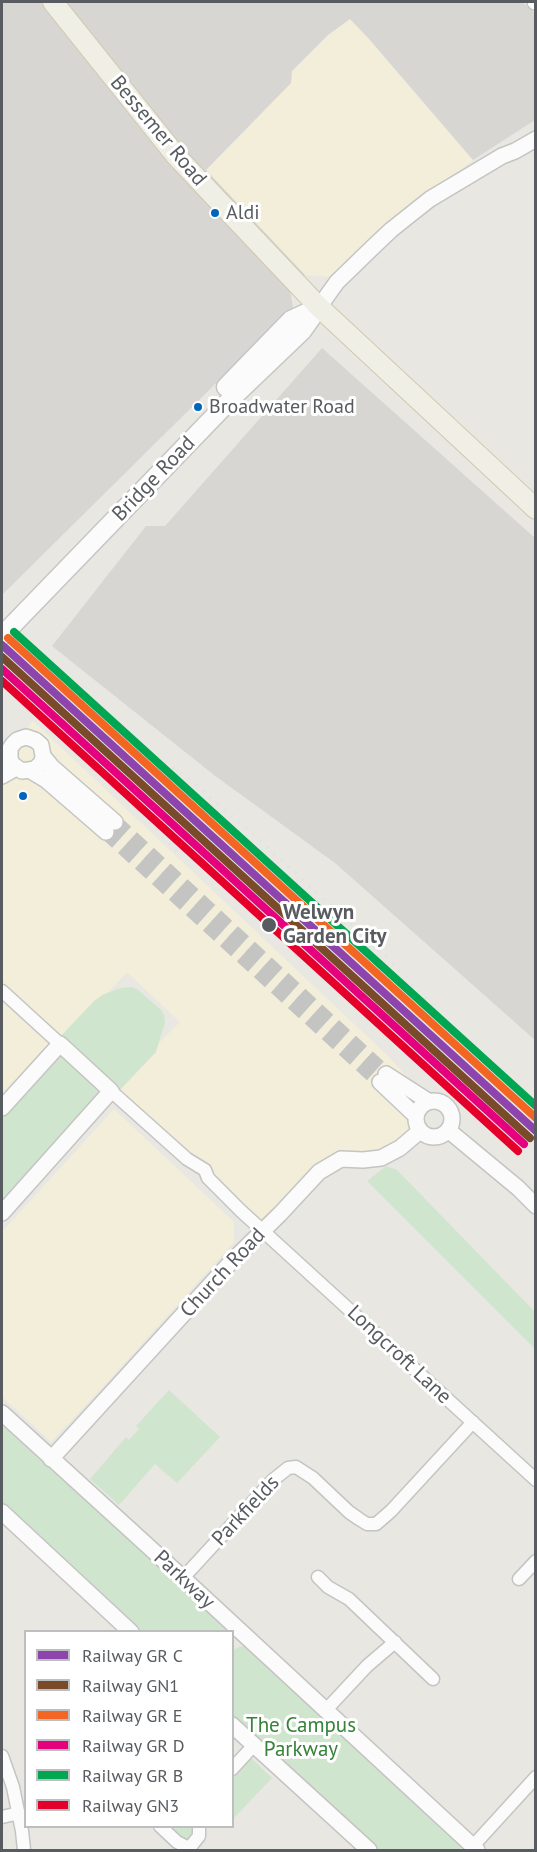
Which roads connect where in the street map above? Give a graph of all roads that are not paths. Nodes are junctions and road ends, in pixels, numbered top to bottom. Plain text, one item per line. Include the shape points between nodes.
1 (53, 2) edge
2 (536, 129) edge
3 (536, 139) edge
4 (502, 156) junction
5 (319, 307) junction
6 (536, 509) edge
7 (11, 617) edge
8 (2, 636) edge
9 (6, 756) edge
10 (43, 756) junction
11 (23, 770) junction
12 (2, 776) edge
13 (2, 991) edge
14 (60, 1044) junction
15 (111, 1092) junction
16 (428, 1101) junction
17 (2, 1108) edge
18 (418, 1123) junction
19 (448, 1130) junction
20 (536, 1206) edge
21 (2, 1213) edge
22 (263, 1230) junction
23 (2, 1413) edge
24 (473, 1422) junction
25 (51, 1459) junction
26 (536, 1480) edge
27 (2, 1514) edge
28 (536, 1561) edge
29 (318, 1577) dead end
30 (183, 1578) junction
31 (519, 1579) dead end
32 (129, 1630) edge
33 (228, 1630) edge
34 (237, 1640) edge
35 (395, 1642) junction
36 (433, 1679) dead end
37 (326, 1711) junction
38 (234, 1727) edge
39 (254, 1745) junction
40 (2, 1756) edge
41 (234, 1767) edge
42 (536, 1777) edge
43 (19, 1813) junction
44 (2, 1818) edge
45 (161, 1828) edge
46 (199, 1828) edge
47 (472, 1849) edge
48 (24, 1851) edge
49 (369, 1851) edge

1 - 5 main road, Bessemer Road via 177,158
2 - 4 street via 512,143
3 - 4 street
4 - 5 street via 430,199 391,230 337,282
5 - 6 main road
5 - 7 main road, Bridge Road via 302,331
7 - 8 main road, Bridge Road
9 - 10 street via 17,740 30,738 41,746
9 - 11 street
10 - 11 street via 38,767
10 - 11 street via 110,827 46,780
11 - 12 street
13 - 14 street
14 - 15 street
14 - 17 street
15 - 21 street
15 - 22 street, Longcroft Lane via 187,1159 205,1170 208,1178
16 - 18 street via 420,1107
16 - 18 street via 383,1078
16 - 19 street via 440,1102 448,1108 452,1119
18 - 19 street via 424,1135 440,1136
18 - 22 street, Church Road via 400,1148 381,1158 341,1160 327,1166
19 - 20 street
22 - 24 street, Longcroft Lane
22 - 25 street, Church Road
23 - 25 street, Parkway
24 - 26 street, Longcroft Lane
24 - 30 street, Parkfields via 376,1524 358,1519 313,1478 296,1467 288,1468
25 - 30 street, Parkway
27 - 32 street
28 - 31 street
29 - 35 street via 349,1599
30 - 33 street, Parkway
34 - 37 street, Parkway
35 - 36 street
35 - 37 street
37 - 47 street, Parkway
38 - 39 street
39 - 41 street
39 - 49 street
40 - 43 street
42 - 47 street
43 - 44 street
43 - 48 street
45 - 46 street via 187,1847 199,1836

